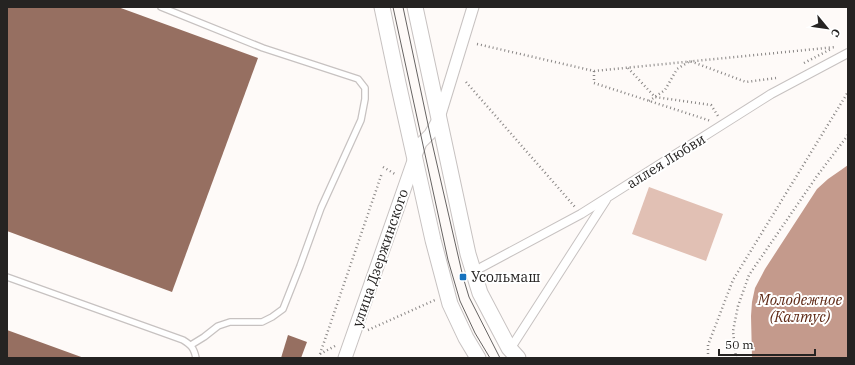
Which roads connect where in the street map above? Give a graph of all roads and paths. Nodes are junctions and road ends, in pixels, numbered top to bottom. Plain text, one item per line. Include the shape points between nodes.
1 (161, 7) edge
2 (382, 7) edge
3 (416, 7) edge
4 (473, 7) edge
5 (477, 44) dead end
6 (833, 47) junction
7 (840, 47) dead end
8 (848, 52) edge
9 (690, 61) junction
10 (801, 65) dead end
11 (627, 67) junction
12 (594, 71) junction
13 (782, 75) dead end
14 (466, 82) dead end
15 (848, 92) edge
16 (656, 97) junction
17 (649, 101) junction
18 (439, 118) junction
19 (723, 125) junction
20 (848, 135) edge
21 (415, 158) junction
22 (383, 167) dead end
23 (382, 173) dead end
24 (395, 174) dead end
25 (608, 198) junction
26 (581, 214) junction
27 (482, 267) dead end
28 (7, 277) edge
29 (441, 297) dead end
30 (364, 332) dead end
31 (514, 343) dead end
32 (191, 345) junction
33 (320, 354) dead end
34 (196, 358) edge
35 (345, 358) edge
36 (478, 358) edge
37 (518, 358) edge
38 (708, 358) edge
39 (736, 358) edge

1 - 32 lane via 263,48 358,79 365,88 361,120 320,208 283,309 262,322 230,322 218,326
2 - 21 main road
3 - 18 main road
4 - 18 street
5 - 12 path
6 - 7 path
6 - 9 path
6 - 10 path
8 - 19 street, аллея Любви via 771,94
9 - 11 path
9 - 13 path via 746,82 775,79
9 - 16 path via 677,69 665,90
11 - 12 path
11 - 16 path
12 - 17 path via 594,83
14 - 26 path
15 - 38 path via 732,280 708,345
16 - 17 path
16 - 19 path via 711,105
17 - 19 path
18 - 21 street
18 - 37 main road via 468,254 480,293 509,348
19 - 25 street, аллея Любви
20 - 39 path via 816,176 748,275 733,331
21 - 35 street, улица Дзержинского
21 - 36 main road via 450,304
22 - 24 path
23 - 33 path
25 - 26 street, аллея Любви
25 - 31 street
26 - 27 street, аллея Любви
28 - 32 lane
29 - 30 path
32 - 34 lane

